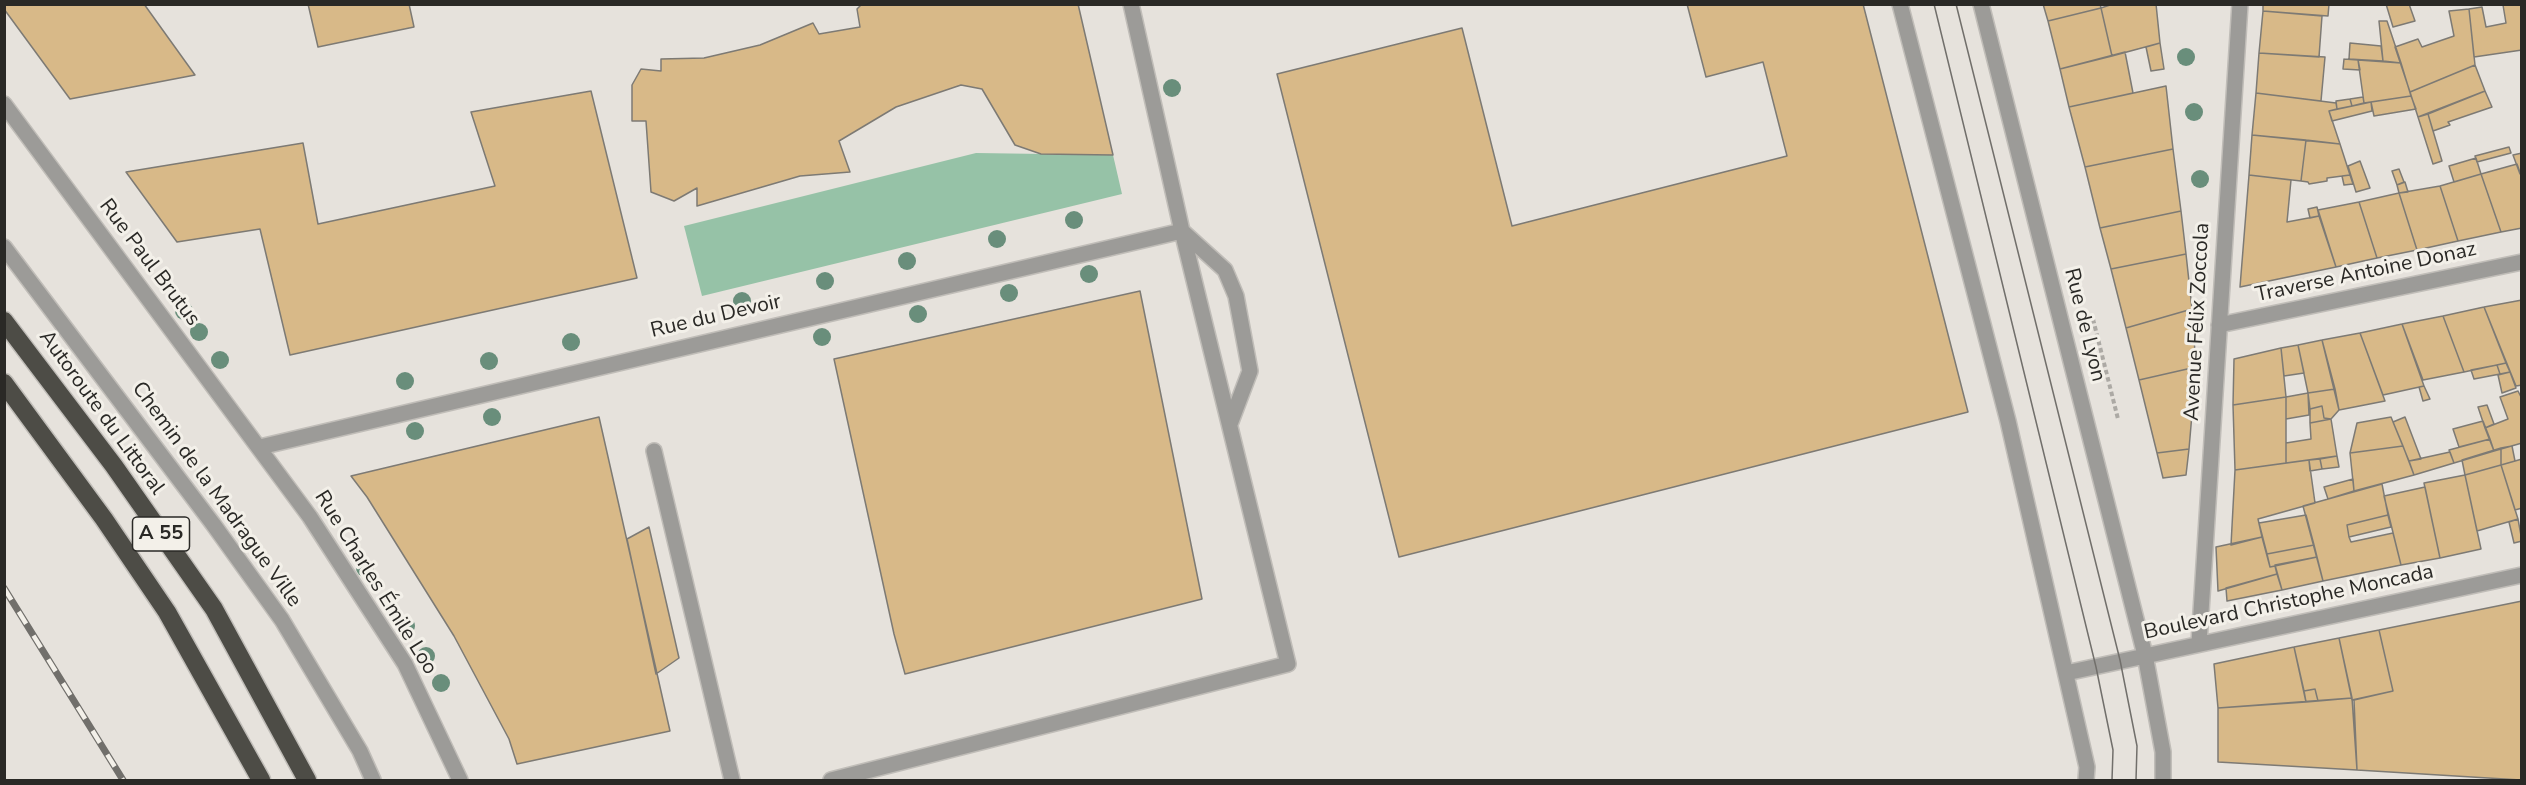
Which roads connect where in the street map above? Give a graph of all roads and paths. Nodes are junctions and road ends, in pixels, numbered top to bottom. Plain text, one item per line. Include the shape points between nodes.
1 (1131, 4) edge
2 (1900, 4) edge
3 (1981, 4) edge
4 (2240, 4) edge
5 (4, 104) edge
6 (1182, 231) junction
7 (4, 247) edge
8 (2522, 262) edge
9 (4, 321) edge
10 (2219, 325) junction
11 (4, 383) edge
12 (1230, 424) junction
13 (260, 447) junction
14 (654, 451) dead end
15 (2522, 575) edge
16 (2199, 643) junction
17 (2145, 655) junction
18 (2066, 673) junction
19 (261, 780) edge
20 (307, 780) edge
21 (373, 780) edge
22 (460, 780) edge
23 (732, 780) edge
24 (831, 780) edge
25 (2086, 780) edge
26 (2163, 780) edge

1 - 6 street
2 - 18 street via 2007,421
3 - 17 street, Rue de Lyon
4 - 10 street, Avenue Félix Zoccola
5 - 13 street, Rue Paul Brutus
6 - 12 street
6 - 12 street via 1225,270 1236,296 1250,371
6 - 13 street, Rue du Devoir
7 - 21 street, Chemin de la Madrague Ville via 282,620 360,751
8 - 10 street, Traverse Antoine Donaz
9 - 20 highway, Autoroute du Littoral / A 55 via 114,466 214,609
10 - 16 street, Avenue Félix Zoccola
11 - 19 highway, A 55 via 167,612
12 - 24 street via 1288,664
13 - 22 street, Rue Charles Émile Loo via 405,664
14 - 23 street
15 - 16 street, Boulevard Christophe Moncada
16 - 17 street, Boulevard Christophe Moncada
17 - 18 street, Boulevard Christophe Moncada
17 - 26 street, Rue de Lyon via 2163,752
18 - 25 street via 2087,767

